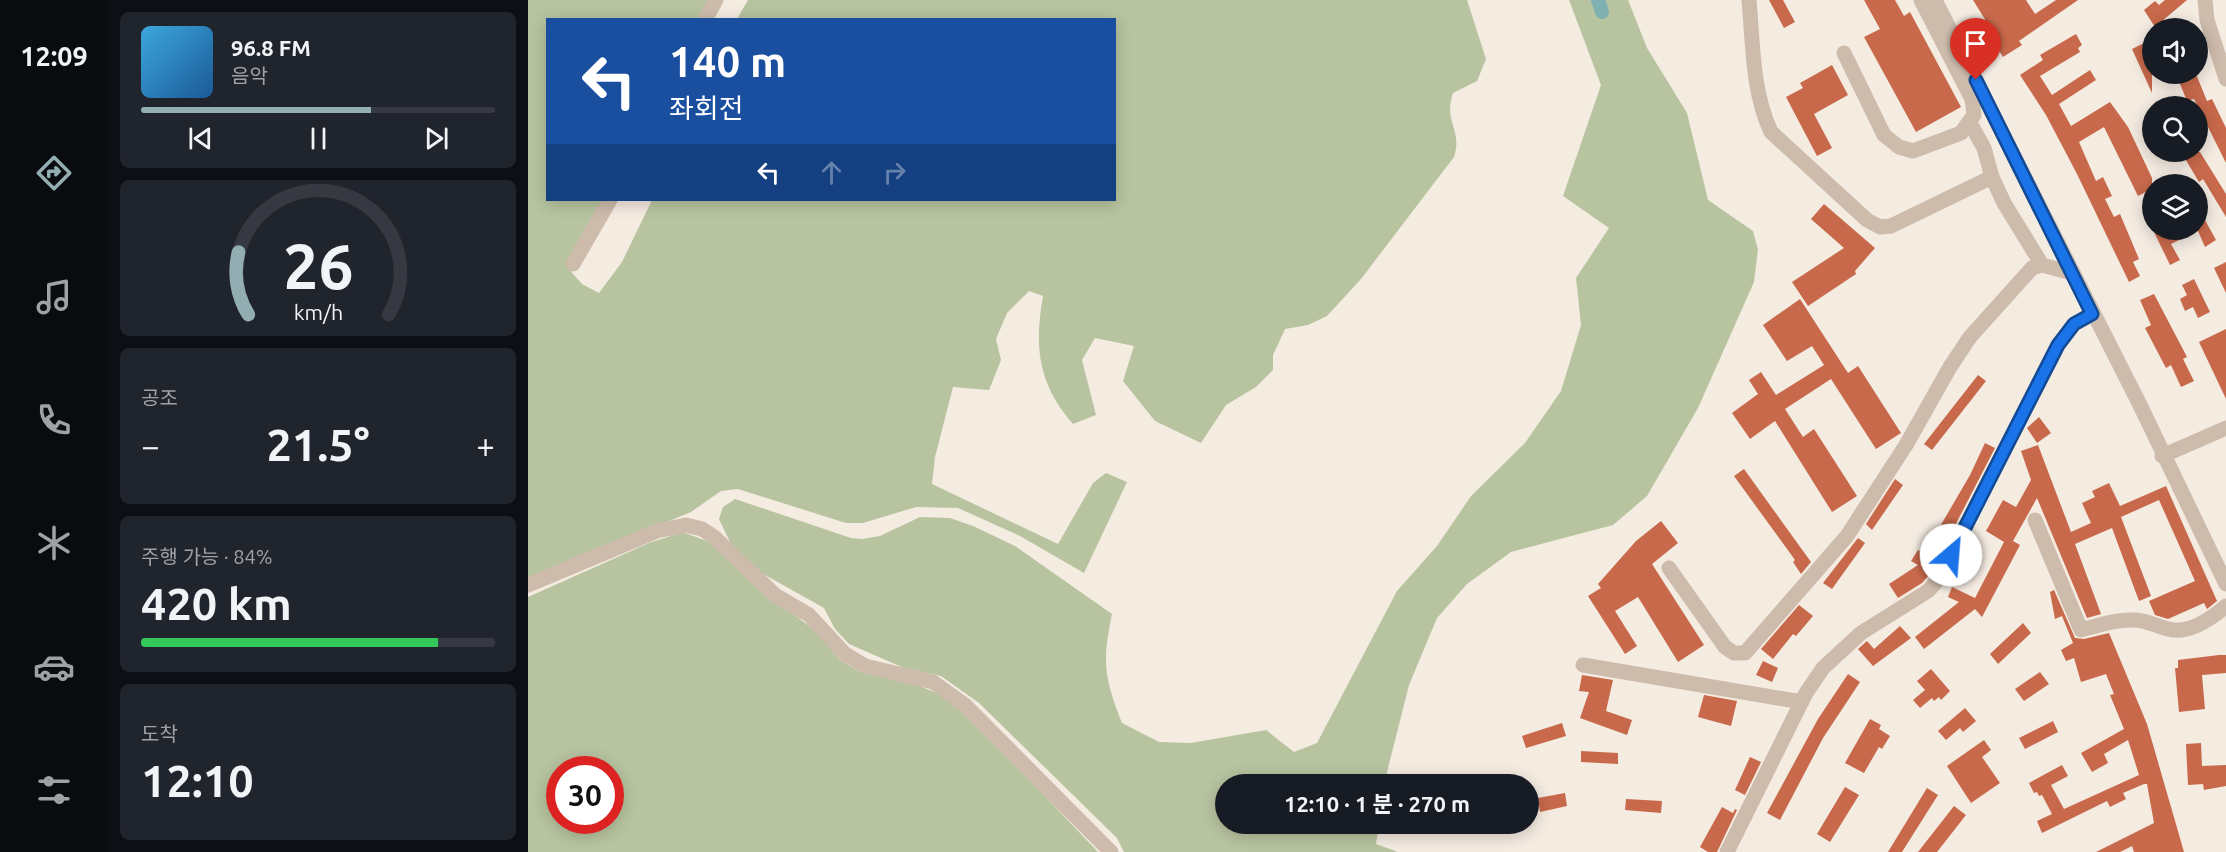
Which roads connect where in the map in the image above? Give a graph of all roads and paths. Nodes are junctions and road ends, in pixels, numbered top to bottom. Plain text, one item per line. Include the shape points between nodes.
1 (716, 0) edge
2 (1749, 0) edge
3 (1921, 0) edge
4 (1935, 0) edge
5 (2205, 0) edge
6 (706, 18) edge
7 (1844, 53) dead end
8 (2226, 79) edge
9 (1970, 123) junction
10 (1992, 177) junction
11 (609, 201) edge
12 (573, 264) dead end
13 (2042, 265) junction
14 (2072, 273) junction
15 (2092, 314) junction
16 (2226, 428) edge
17 (2162, 456) junction
18 (2035, 520) dead end
19 (1670, 568) dead end
20 (2226, 584) edge
21 (528, 585) edge
22 (2226, 606) edge
23 (1583, 665) dead end
24 (1802, 702) junction
25 (1111, 852) edge
26 (1727, 852) edge

1 - 6 street
2 - 10 street via 1758,91 1771,132 1867,220 1880,227 1891,226
3 - 9 street via 1972,99 1974,115
4 - 14 street
5 - 8 street via 2207,20
7 - 9 street via 1884,135 1899,147 1913,151 1960,133
9 - 10 street via 1984,148
10 - 13 street
11 - 12 street
13 - 14 street
13 - 19 street via 2024,274 1970,337 1847,536 1753,647 1745,653 1734,653 1725,647
14 - 15 street
15 - 17 street
15 - 24 street via 2074,324 2058,345 1938,580 1928,591 1837,652
16 - 17 street
17 - 20 street
18 - 22 street via 2081,630 2117,620 2138,620 2171,630 2191,628
21 - 25 street via 657,531 686,525 702,529 775,595 809,615 845,654 865,666 933,682 965,705
23 - 24 street
24 - 26 street

